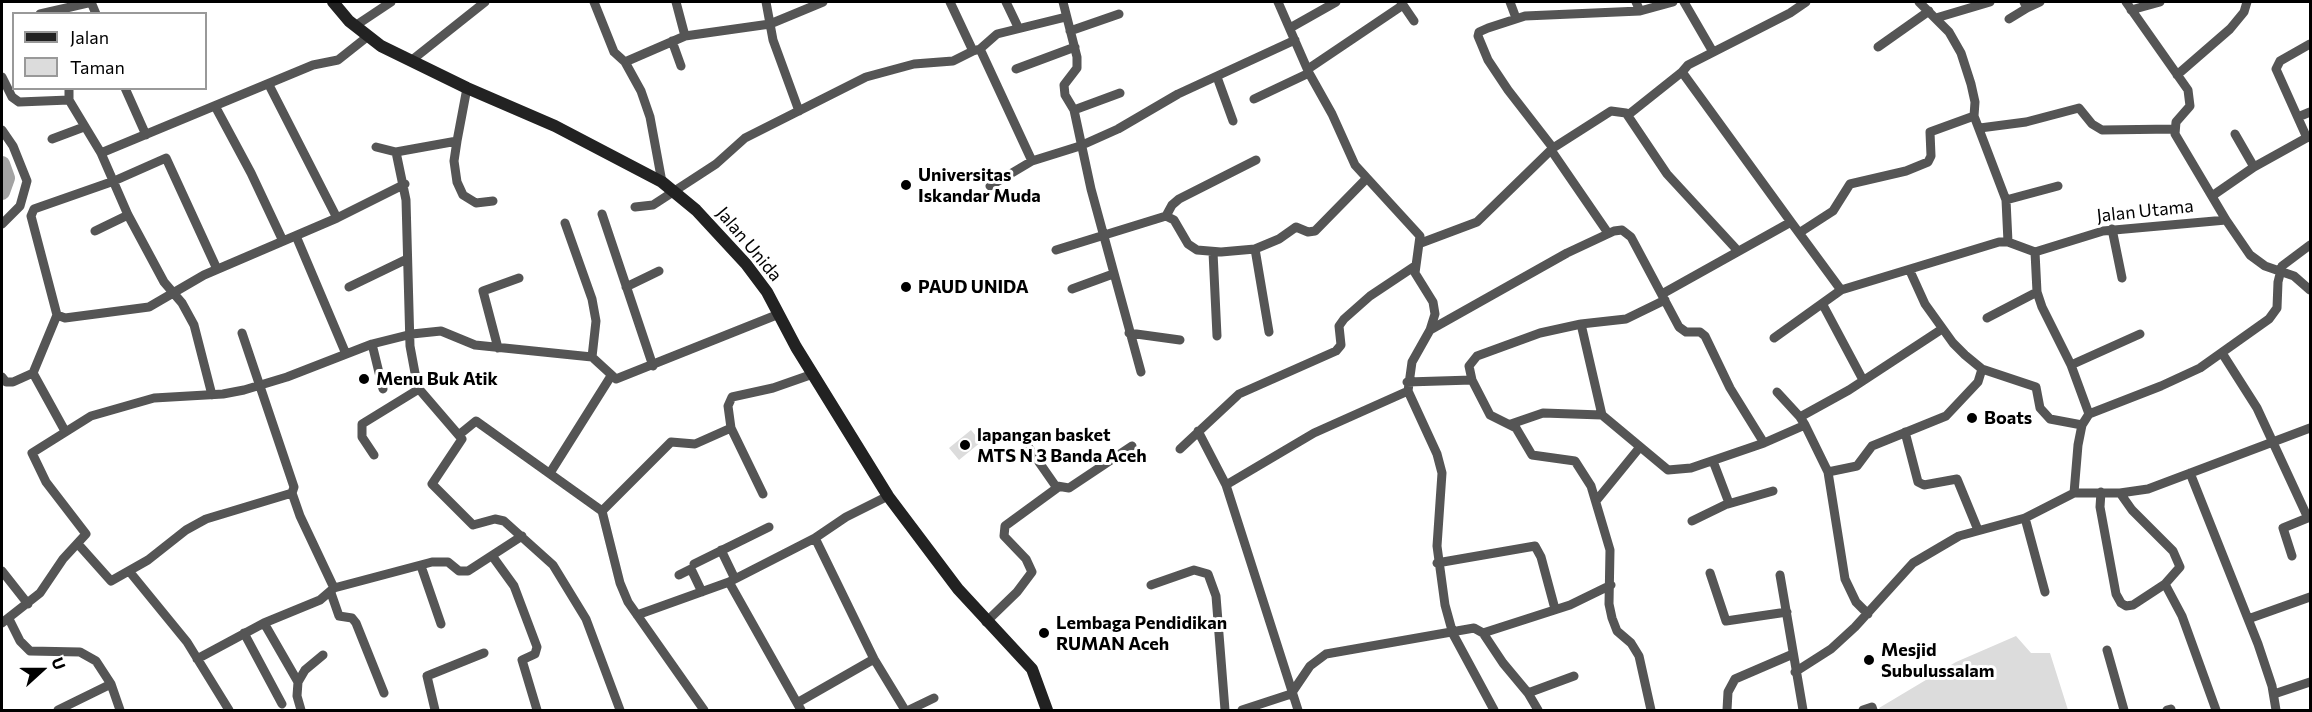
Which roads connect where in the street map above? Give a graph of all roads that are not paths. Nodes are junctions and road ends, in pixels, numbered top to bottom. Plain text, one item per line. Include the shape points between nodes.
1 (92, 2) edge
2 (333, 2) edge
3 (391, 2) edge
4 (485, 2) edge
5 (594, 2) edge
6 (676, 2) edge
7 (766, 2) edge
8 (823, 2) edge
9 (950, 2) edge
10 (1006, 2) edge
11 (1063, 2) edge
12 (1278, 2) edge
13 (1336, 2) edge
14 (1510, 2) edge
15 (1636, 2) edge
16 (1673, 2) edge
17 (1684, 2) edge
18 (1806, 2) edge
19 (1918, 2) edge
20 (1990, 2) edge
21 (2040, 2) edge
22 (2160, 2) edge
23 (2247, 2) edge
24 (1402, 3) edge
25 (2026, 4) edge
26 (2128, 4) edge
27 (1640, 11) junction
28 (49, 12) edge
29 (1119, 14) dead end
30 (1932, 15) junction
31 (1066, 17) junction
32 (1516, 18) junction
33 (2009, 19) dead end
34 (1414, 21) dead end
35 (770, 24) junction
36 (354, 26) junction
37 (1018, 27) junction
38 (1290, 28) junction
39 (1070, 31) junction
40 (685, 36) junction
41 (367, 38) junction
42 (1295, 40) junction
43 (672, 41) junction
44 (2310, 44) edge
45 (1075, 47) junction
46 (1878, 47) dead end
47 (976, 50) junction
48 (1713, 52) junction
49 (412, 60) junction
50 (625, 62) junction
51 (681, 66) dead end
52 (1017, 69) dead end
53 (1309, 71) junction
54 (1682, 72) junction
55 (2177, 75) junction
56 (2, 77) edge
57 (1217, 77) junction
58 (269, 85) junction
59 (467, 88) junction
60 (69, 90) edge
61 (126, 90) edge
62 (1120, 93) dead end
63 (1254, 99) dead end
64 (69, 100) junction
65 (215, 106) junction
66 (1074, 110) junction
67 (799, 111) junction
68 (2310, 112) edge
69 (1628, 115) junction
70 (1974, 116) junction
71 (2298, 117) junction
72 (1233, 121) dead end
73 (84, 127) junction
74 (1980, 128) junction
75 (2174, 129) junction
76 (2, 130) edge
77 (2235, 134) dead end
78 (146, 135) junction
79 (2309, 137) edge
80 (52, 139) dead end
81 (457, 141) junction
82 (1080, 146) junction
83 (376, 147) dead end
84 (1552, 149) junction
85 (396, 152) junction
86 (100, 153) junction
87 (1256, 160) dead end
88 (1032, 161) junction
89 (2254, 167) junction
90 (1366, 179) junction
91 (114, 181) junction
92 (662, 182) junction
93 (405, 184) junction
94 (990, 186) dead end
95 (2058, 186) dead end
96 (673, 192) junction
97 (2212, 196) junction
98 (2006, 200) junction
99 (494, 201) dead end
100 (20, 206) junction
101 (635, 207) dead end
102 (32, 212) junction
103 (603, 214) dead end
104 (129, 215) junction
105 (1166, 216) junction
106 (337, 218) junction
107 (2226, 220) junction
108 (1791, 222) junction
109 (565, 223) dead end
110 (2, 224) edge
111 (2112, 229) junction
112 (95, 231) dead end
113 (1799, 233) junction
114 (1102, 234) junction
115 (1608, 234) junction
116 (296, 236) junction
117 (283, 241) junction
118 (2008, 242) junction
119 (1421, 243) junction
120 (2310, 245) edge
121 (1255, 249) junction
122 (1056, 250) dead end
123 (1738, 251) junction
124 (1213, 252) junction
125 (2036, 252) junction
126 (407, 259) junction
127 (1415, 266) junction
128 (217, 269) junction
129 (659, 271) dead end
130 (1910, 271) junction
131 (2279, 271) junction
132 (1113, 274) junction
133 (519, 278) dead end
134 (2122, 278) dead end
135 (626, 286) junction
136 (349, 287) dead end
137 (1072, 289) dead end
138 (1841, 290) junction
139 (2310, 290) edge
140 (173, 291) junction
141 (2037, 292) junction
142 (1664, 297) junction
143 (1823, 305) junction
144 (779, 314) junction
145 (57, 315) junction
146 (1987, 318) dead end
147 (1581, 324) junction
148 (1942, 329) junction
149 (1430, 330) junction
150 (1269, 332) dead end
151 (242, 333) dead end
152 (1129, 333) junction
153 (412, 334) junction
154 (2140, 334) dead end
155 (1217, 336) dead end
156 (1774, 338) dead end
157 (1180, 340) dead end
158 (372, 344) junction
159 (498, 348) junction
160 (2222, 353) junction
161 (346, 354) junction
162 (592, 357) junction
163 (2071, 365) junction
164 (653, 366) junction
165 (1982, 369) junction
166 (1141, 372) dead end
167 (33, 374) junction
168 (813, 374) junction
169 (2, 376) edge
170 (611, 376) junction
171 (1472, 380) junction
172 (1863, 380) junction
173 (260, 384) junction
174 (1408, 387) junction
175 (383, 389) dead end
176 (419, 390) junction
177 (1777, 392) dead end
178 (212, 395) junction
179 (2089, 414) junction
180 (1602, 415) junction
181 (1802, 421) junction
182 (1511, 424) junction
183 (2082, 425) junction
184 (731, 428) junction
185 (2310, 428) edge
186 (65, 431) junction
187 (1198, 431) junction
188 (1905, 432) junction
189 (460, 434) junction
190 (2275, 441) junction
191 (1764, 443) junction
192 (1027, 445) dead end
193 (1132, 446) dead end
194 (1640, 447) junction
195 (1180, 449) dead end
196 (374, 455) dead end
197 (1713, 461) junction
198 (1828, 472) junction
199 (2190, 473) junction
200 (550, 474) junction
201 (1226, 484) junction
202 (1057, 486) junction
203 (1773, 491) dead end
204 (2101, 492) junction
205 (292, 493) junction
206 (2074, 493) junction
207 (2121, 493) junction
208 (763, 494) dead end
209 (888, 496) junction
210 (1596, 501) junction
211 (1728, 504) junction
212 (602, 511) junction
213 (2309, 517) edge
214 (2025, 518) junction
215 (1692, 521) dead end
216 (769, 527) dead end
217 (1978, 530) junction
218 (522, 536) junction
219 (815, 538) junction
220 (78, 544) junction
221 (721, 550) junction
222 (2292, 556) dead end
223 (494, 557) junction
224 (1437, 563) junction
225 (694, 564) dead end
226 (421, 566) junction
227 (2, 571) edge
228 (129, 571) junction
229 (1710, 573) dead end
230 (679, 575) dead end
231 (1780, 575) dead end
232 (732, 581) junction
233 (1151, 585) dead end
234 (1611, 585) junction
235 (2165, 585) junction
236 (332, 591) junction
237 (702, 592) junction
238 (2045, 592) dead end
239 (2310, 597) edge
240 (28, 604) junction
241 (1555, 609) junction
242 (1787, 612) junction
243 (1868, 614) junction
244 (636, 615) junction
245 (2248, 619) junction
246 (5, 621) edge
247 (986, 622) junction
248 (264, 623) junction
249 (441, 624) dead end
250 (244, 633) junction
251 (1484, 633) junction
252 (1452, 634) junction
253 (2107, 650) dead end
254 (484, 653) dead end
255 (1793, 654) junction
256 (323, 655) dead end
257 (198, 658) junction
258 (874, 659) junction
259 (1795, 672) junction
260 (1574, 676) dead end
261 (298, 682) junction
262 (2310, 682) edge
263 (111, 684) junction
264 (384, 693) dead end
265 (1528, 693) junction
266 (1291, 694) junction
267 (2274, 694) junction
268 (934, 698) dead end
269 (282, 704) dead end
270 (799, 707) edge
271 (534, 709) edge
272 (58, 711) edge
273 (120, 711) edge
274 (229, 711) edge
275 (301, 711) edge
276 (435, 711) edge
277 (620, 711) edge
278 (704, 711) edge
279 (907, 711) edge
280 (1047, 711) edge
281 (1226, 711) edge
282 (1242, 711) edge
283 (1298, 711) edge
284 (1494, 711) edge
285 (1538, 711) edge
286 (1652, 711) edge
287 (1727, 711) edge
288 (1803, 711) edge
289 (1863, 711) edge
290 (1873, 711) edge
291 (2124, 711) edge
292 (2217, 711) edge
293 (2276, 711) edge

1 - 28 street
2 - 36 street, Jalan Unida
3 - 36 street
4 - 49 street
5 - 50 street via 614,52
6 - 40 street
7 - 35 street
8 - 35 street
9 - 47 street
10 - 37 street
11 - 31 street
12 - 38 street
13 - 38 street
14 - 32 street
15 - 27 street
16 - 27 street
17 - 48 street
18 - 48 street
19 - 30 street
20 - 30 street
21 - 25 street
22 - 26 street
23 - 55 street via 2230,29
24 - 34 street
24 - 53 street
25 - 33 street
26 - 55 street
27 - 32 street
29 - 39 street
30 - 46 street
30 - 70 street via 1949,32 1960,53 1971,84
31 - 37 street
31 - 39 street
32 - 84 street via 1481,31 1479,39 1508,90
35 - 40 street
35 - 67 street
36 - 41 street, Jalan Unida
37 - 47 street via 996,34
38 - 42 street
39 - 45 street
40 - 43 street
41 - 49 street, Jalan Unida
41 - 58 street via 338,60 313,65
42 - 53 street
42 - 57 street
43 - 50 street
43 - 51 street
44 - 71 street via 2280,61 2276,69
45 - 52 street
45 - 66 street via 1077,68 1064,89
47 - 67 street via 953,61 924,62 879,72
47 - 88 street
48 - 54 street
49 - 59 street, Jalan Unida
50 - 92 street via 650,117
53 - 63 street
53 - 90 street via 1355,165
54 - 69 street
54 - 108 street
55 - 75 street via 2191,102
56 - 64 street via 19,102
57 - 72 street
57 - 82 street
58 - 65 street
58 - 106 street
59 - 81 street
59 - 92 street, Jalan Unida via 555,126
60 - 64 street
61 - 78 street
62 - 66 street
64 - 73 street
65 - 78 street
65 - 117 street
66 - 82 street
67 - 96 street via 745,138 716,164
68 - 71 street
69 - 84 street via 1611,111
69 - 123 street via 1667,174
70 - 74 street
70 - 113 street via 1930,132 1928,162 1850,184 1833,211
71 - 79 street
73 - 80 street
73 - 86 street
74 - 75 street via 2026,122 2079,108 2102,130
74 - 98 street
75 - 97 street via 2181,148
76 - 100 street via 27,181
77 - 89 street
78 - 86 street
79 - 89 street
81 - 85 street
81 - 99 street via 454,161 463,195 476,203
82 - 88 street
82 - 114 street
83 - 85 street
84 - 115 street
84 - 119 street via 1477,222
85 - 93 street
86 - 91 street
87 - 105 street via 1179,199
88 - 94 street
89 - 97 street
90 - 119 street via 1418,233
90 - 121 street via 1315,231 1296,227
91 - 102 street
91 - 104 street
91 - 128 street via 165,158
92 - 96 street, Jalan Unida
93 - 106 street
93 - 126 street
95 - 98 street
96 - 101 street via 653,205
96 - 144 street, Jalan Unida via 696,210 746,264
97 - 107 street
98 - 118 street
100 - 102 street
100 - 110 street
102 - 145 street
103 - 135 street
104 - 112 street
104 - 140 street via 164,282
105 - 114 street
105 - 124 street via 1174,220 1188,244
106 - 116 street
107 - 111 street, Jalan Utama
107 - 131 street via 2250,255
108 - 113 street
108 - 123 street
109 - 162 street via 592,299 596,321
111 - 125 street, Jalan Utama
111 - 134 street
113 - 138 street
114 - 122 street
114 - 132 street
115 - 142 street via 1622,230 1629,235
115 - 149 street
116 - 117 street
116 - 161 street
117 - 128 street
118 - 125 street
118 - 130 street via 1990,244
119 - 127 street
120 - 131 street
121 - 124 street
121 - 150 street
123 - 142 street
124 - 155 street
125 - 141 street
126 - 136 street
126 - 153 street
127 - 149 street via 1417,278 1434,307
127 - 187 street via 1344,319 1339,326 1341,345 1336,351 1239,394
128 - 140 street
129 - 135 street
130 - 138 street
130 - 148 street
131 - 139 street via 2294,276
131 - 160 street via 2275,314
132 - 137 street
132 - 152 street
133 - 159 street via 483,291
135 - 164 street
138 - 143 street
140 - 145 street via 149,307 65,318
140 - 178 street via 194,325
141 - 146 street
141 - 163 street
142 - 147 street via 1636,316
142 - 191 street via 1680,329 1705,336 1730,388
143 - 156 street
143 - 172 street
144 - 164 street
144 - 168 street, Jalan Unida
145 - 167 street
147 - 171 street via 1540,333 1477,356 1469,366
147 - 180 street
148 - 165 street
148 - 172 street
149 - 174 street via 1412,362
151 - 173 street
152 - 157 street
152 - 166 street
153 - 158 street
153 - 159 street via 441,331 475,345
153 - 176 street via 411,352
154 - 163 street
158 - 161 street
158 - 175 street
159 - 162 street
160 - 179 street via 2161,387
160 - 190 street
161 - 173 street
162 - 170 street
163 - 179 street
164 - 170 street via 624,378 615,380
165 - 183 street via 2033,385 2046,416
165 - 188 street via 1978,381 1946,416
167 - 169 street via 13,382 6,382
167 - 186 street
168 - 184 street via 732,397 728,406
168 - 209 street, Jalan Unida
170 - 200 street
171 - 174 street
171 - 182 street via 1490,415
172 - 181 street
173 - 178 street
173 - 205 street via 294,486
174 - 201 street via 1314,433
174 - 224 street via 1442,473
176 - 189 street
176 - 196 street via 362,424 362,437
177 - 181 street
178 - 186 street via 154,398 91,416
179 - 183 street
180 - 182 street via 1543,413
180 - 194 street
181 - 191 street
181 - 198 street
182 - 210 street via 1532,455 1556,456 1579,463
183 - 206 street
184 - 208 street
184 - 212 street via 696,444 671,442
185 - 190 street
186 - 220 street via 32,453 46,483 86,531
187 - 195 street
187 - 201 street
188 - 198 street via 1872,446 1857,466
188 - 217 street via 1918,482 1924,485 1957,479
189 - 200 street via 476,421
189 - 218 street via 462,441 432,481 433,487 473,525 500,519
190 - 199 street
190 - 213 street
191 - 197 street
192 - 202 street
193 - 202 street via 1069,488
194 - 197 street via 1668,470 1684,470
194 - 210 street
197 - 211 street
198 - 243 street via 1845,579 1856,602
199 - 207 street via 2148,489
199 - 245 street
200 - 212 street
201 - 266 street
202 - 247 street via 1003,528 1006,539 1026,559 1032,572
203 - 211 street
204 - 206 street
204 - 207 street
204 - 235 street via 2102,520 2121,603 2133,605
205 - 228 street via 206,519
205 - 236 street
206 - 214 street
207 - 235 street via 2180,563 2179,571
209 - 219 street
209 - 247 street, Jalan Unida
210 - 234 street via 1610,550
211 - 215 street
212 - 244 street via 620,584
213 - 222 street via 2283,528
214 - 217 street
214 - 238 street
216 - 221 street
217 - 243 street via 1944,543 1913,563
218 - 223 street
218 - 277 street via 553,565 580,606
219 - 232 street
219 - 258 street
220 - 228 street via 111,581
220 - 240 street
221 - 225 street
221 - 232 street
223 - 226 street via 463,572 443,561
223 - 271 street via 514,586 537,647 535,654 522,660
224 - 241 street via 1535,546
224 - 252 street
226 - 236 street
226 - 249 street
227 - 240 street
228 - 257 street
229 - 242 street via 1726,621
230 - 237 street via 691,569
231 - 242 street
232 - 237 street
232 - 270 street
233 - 281 street via 1194,570 1208,574 1216,596
234 - 241 street
234 - 286 street via 1614,625 1639,656
235 - 292 street via 2182,616
236 - 248 street via 320,600
236 - 264 street via 339,616 352,618 356,623
237 - 244 street
239 - 245 street
240 - 246 street
241 - 251 street
242 - 255 street
243 - 259 street via 1831,649
244 - 278 street
245 - 267 street
246 - 263 street via 30,651 81,652 96,661
247 - 280 street, Jalan Unida via 1032,669
248 - 250 street
248 - 261 street
250 - 257 street
250 - 269 street
251 - 252 street via 1471,628
251 - 265 street
252 - 266 street via 1326,654 1310,666
252 - 284 street
253 - 291 street
254 - 276 street via 427,676
255 - 259 street
255 - 287 street via 1735,679 1728,692
256 - 261 street via 305,670
257 - 274 street
258 - 270 street
258 - 279 street
259 - 288 street
260 - 265 street
261 - 275 street
262 - 267 street
263 - 272 street
263 - 273 street
265 - 285 street
266 - 282 street
266 - 283 street
267 - 293 street
268 - 279 street
289 - 290 street via 1872,707

